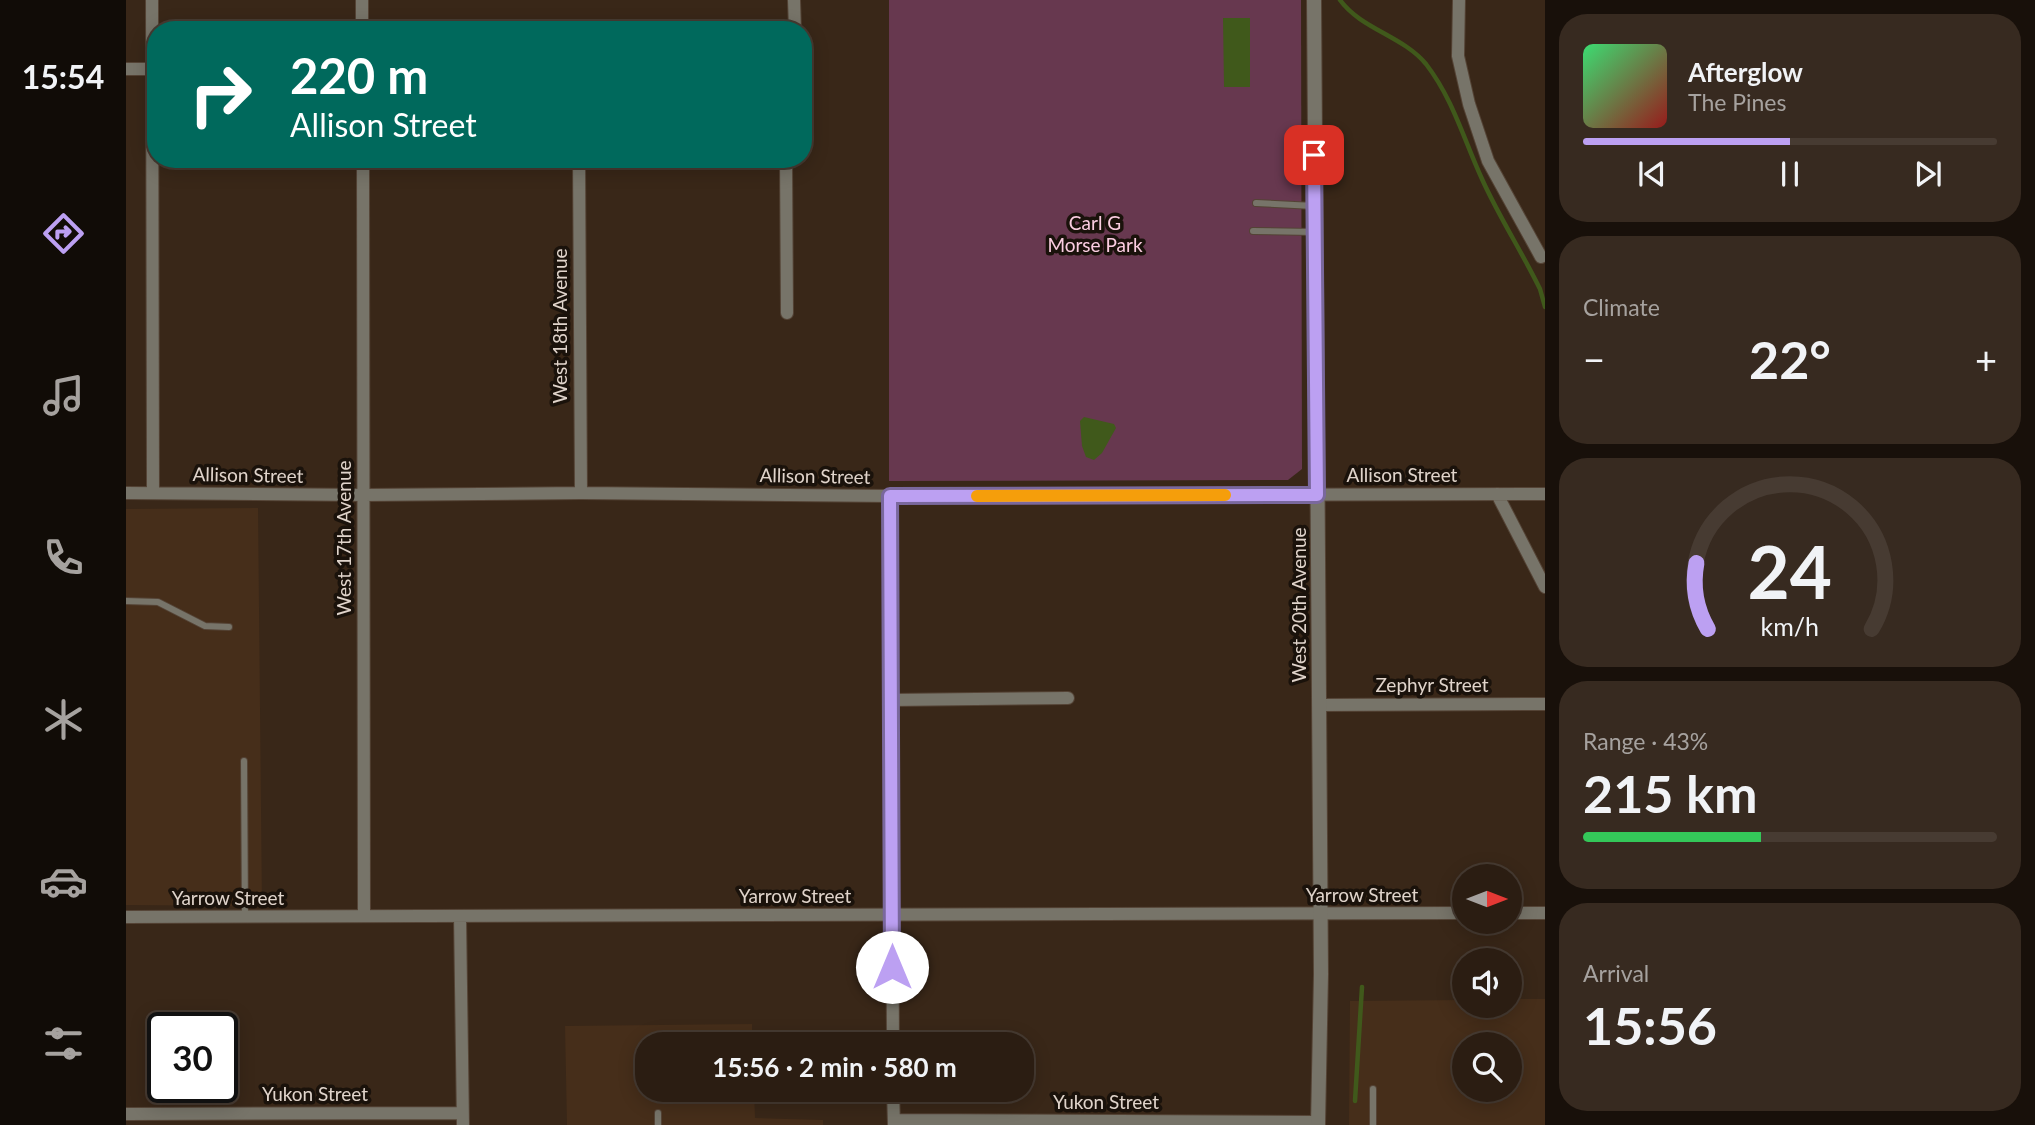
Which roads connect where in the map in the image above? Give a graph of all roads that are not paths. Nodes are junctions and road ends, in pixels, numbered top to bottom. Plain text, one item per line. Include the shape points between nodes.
1 (152, 0) edge
2 (362, 0) edge
3 (794, 0) edge
4 (1314, 0) edge
5 (1459, 0) edge
6 (153, 21) edge
7 (362, 21) edge
8 (795, 21) edge
9 (126, 69) edge
10 (147, 69) edge
11 (154, 168) edge
12 (363, 168) edge
13 (579, 168) edge
14 (786, 168) edge
15 (1256, 203) dead end
16 (1314, 206) junction
17 (1252, 231) dead end
18 (1314, 232) junction
19 (1541, 257) dead end
20 (787, 313) dead end
21 (126, 493) edge
22 (153, 493) junction
23 (581, 493) junction
24 (1497, 494) junction
25 (1545, 494) edge
26 (363, 495) junction
27 (1317, 495) junction
28 (890, 496) junction
29 (1545, 587) edge
30 (126, 601) edge
31 (229, 627) dead end
32 (1068, 698) dead end
33 (891, 699) junction
34 (1545, 704) edge
35 (1319, 705) junction
36 (244, 761) dead end
37 (1452, 913) edge
38 (1522, 913) edge
39 (1545, 913) edge
40 (1320, 914) junction
41 (892, 915) junction
42 (364, 916) junction
43 (460, 916) junction
44 (126, 917) edge
45 (245, 917) junction
46 (893, 1032) edge
47 (1373, 1089) dead end
48 (893, 1102) edge
49 (658, 1113) dead end
50 (126, 1114) edge
51 (462, 1119) edge
52 (894, 1123) edge
53 (1318, 1123) edge
54 (658, 1125) edge
55 (1373, 1125) edge

1 - 6 street
2 - 7 street
3 - 8 street
4 - 16 street, West 20th Avenue
5 - 19 street via 1458,56 1469,104 1489,161
9 - 10 street
11 - 22 street
12 - 26 street, West 17th Avenue
13 - 23 street, West 18th Avenue
14 - 20 street
15 - 16 lane
16 - 18 street, West 20th Avenue
17 - 18 lane
18 - 27 street, West 20th Avenue
21 - 22 street, Allison Street
22 - 26 street, Allison Street
23 - 26 street, Allison Street
23 - 28 street, Allison Street
24 - 25 street, Allison Street
24 - 27 street, Allison Street
24 - 29 street
26 - 42 street, West 17th Avenue
27 - 28 street, Allison Street
27 - 35 street, West 20th Avenue
28 - 33 street
30 - 31 lane via 158,601 205,626
32 - 33 street
33 - 41 street
34 - 35 street, Zephyr Street
35 - 40 street, West 20th Avenue
36 - 45 lane
37 - 40 street, Yarrow Street
38 - 39 street
40 - 41 street, Yarrow Street
40 - 53 street, West 20th Avenue
41 - 43 street, Yarrow Street
41 - 46 street
42 - 43 street, Yarrow Street
42 - 45 street, Yarrow Street
43 - 51 street
44 - 45 street, Yarrow Street
47 - 55 lane
48 - 52 street
49 - 54 lane
50 - 51 street, Yukon Street
52 - 53 street, Yukon Street

